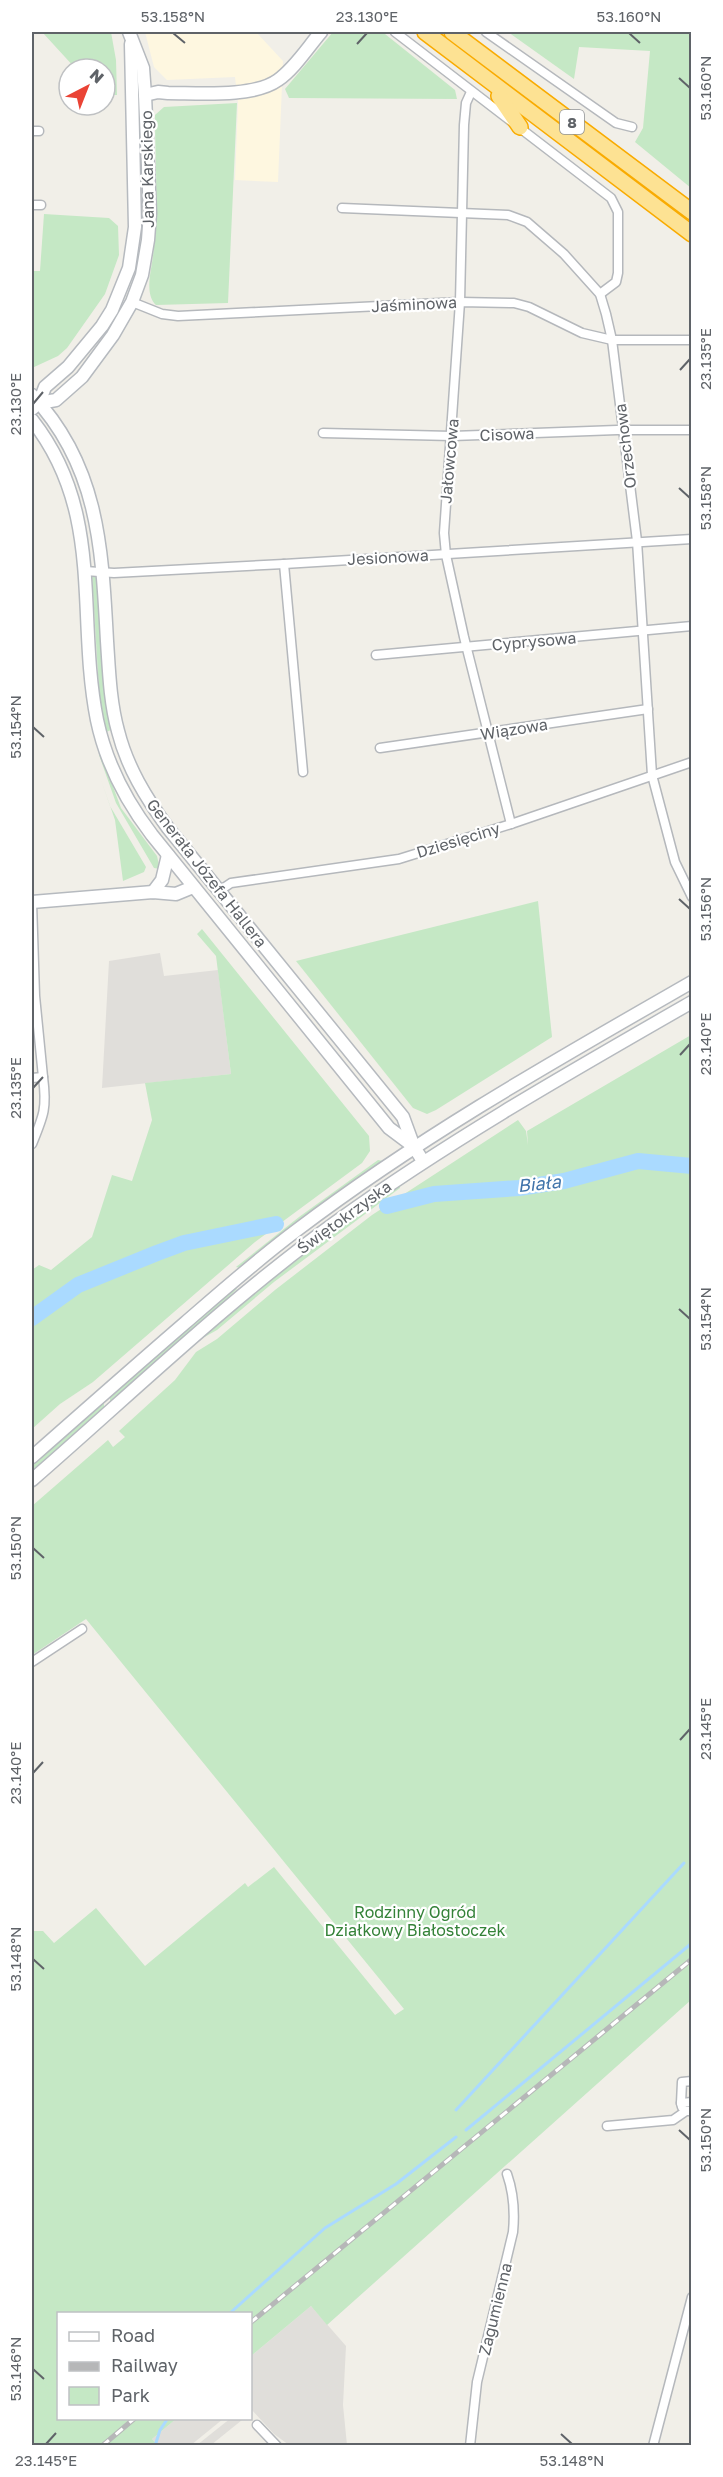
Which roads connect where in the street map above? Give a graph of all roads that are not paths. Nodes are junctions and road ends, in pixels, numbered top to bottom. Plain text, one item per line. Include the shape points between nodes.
1 (321, 32) edge
2 (395, 32) edge
3 (425, 32) edge
4 (452, 32) edge
5 (486, 32) edge
6 (130, 34) edge
7 (488, 81) junction
8 (471, 92) junction
9 (132, 95) junction
10 (145, 95) junction
11 (520, 127) junction
12 (632, 127) dead end
13 (342, 208) dead end
14 (460, 212) junction
15 (692, 212) edge
16 (692, 234) edge
17 (600, 294) junction
18 (132, 302) junction
19 (460, 302) junction
20 (102, 326) junction
21 (113, 335) junction
22 (612, 340) junction
23 (692, 340) edge
24 (34, 402) edge
25 (32, 420) edge
26 (623, 429) junction
27 (692, 430) edge
28 (323, 433) dead end
29 (452, 436) junction
30 (67, 443) junction
31 (53, 453) junction
32 (692, 538) edge
33 (637, 541) junction
34 (446, 555) junction
35 (284, 564) junction
36 (85, 571) junction
37 (103, 573) junction
38 (692, 626) edge
39 (642, 631) junction
40 (467, 647) junction
41 (376, 655) dead end
42 (648, 709) junction
43 (118, 733) junction
44 (490, 733) junction
45 (102, 739) junction
46 (381, 748) dead end
47 (692, 762) edge
48 (303, 772) dead end
49 (652, 776) junction
50 (512, 824) junction
51 (168, 855) junction
52 (688, 881) edge
53 (193, 887) junction
54 (219, 891) junction
55 (153, 892) junction
56 (692, 897) edge
57 (32, 902) edge
58 (692, 982) edge
59 (33, 996) edge
60 (692, 1002) edge
61 (316, 1011) junction
62 (304, 1023) junction
63 (43, 1077) junction
64 (32, 1078) edge
65 (32, 1144) edge
66 (414, 1147) junction
67 (423, 1161) junction
68 (236, 1279) junction
69 (247, 1293) junction
70 (32, 1457) edge
71 (32, 1480) edge
72 (82, 1629) dead end
73 (32, 1662) edge
74 (692, 2081) edge
75 (692, 2102) edge
76 (681, 2103) junction
77 (692, 2111) edge
78 (680, 2116) junction
79 (608, 2126) dead end
80 (507, 2174) dead end
81 (692, 2297) edge
82 (257, 2425) dead end
83 (277, 2445) edge
84 (470, 2445) edge
85 (653, 2445) edge

1 - 10 main road via 273,84 231,92
2 - 8 street
3 - 7 highway, 8
4 - 15 highway, 8
5 - 12 street via 616,123
6 - 9 main road, Jana Karskiego
6 - 10 main road, Jana Karskiego via 143,68
7 - 11 highway
7 - 16 highway, 8
8 - 11 street
8 - 14 street, Jałowcowa via 466,103
9 - 10 main road
9 - 20 main road, Jana Karskiego via 134,242 125,280
10 - 18 main road, Jana Karskiego via 150,213 142,275
11 - 17 street via 608,195 616,206 618,273 616,282
13 - 14 street, Orzechowa
14 - 17 street, Orzechowa via 508,215 526,222 564,254
14 - 19 street, Jałowcowa
17 - 22 street, Orzechowa
18 - 19 street, Jaśminowa via 178,316
18 - 21 main road, Jana Karskiego
19 - 22 street, Jaśminowa via 522,305 582,333
19 - 29 street, Jałowcowa
20 - 21 main road
20 - 24 main road, Jana Karskiego
21 - 24 main road, Jana Karskiego via 82,377 56,400
22 - 23 street, Jaśminowa
22 - 26 street, Orzechowa
24 - 30 main road, Generała Józefa Hallera
25 - 31 main road, Generała Józefa Hallera
26 - 27 street, Cisowa
26 - 29 street, Cisowa
26 - 33 street, Orzechowa
28 - 29 street, Cisowa
29 - 34 street, Jałowcowa via 444,521
30 - 31 main road
30 - 37 main road, Generała Józefa Hallera via 96,519
31 - 36 main road, Generała Józefa Hallera via 81,528
32 - 33 street, Jesionowa
33 - 34 street, Jesionowa
33 - 39 street, Orzechowa
34 - 35 street, Jesionowa
34 - 40 street, Jałowcowa
35 - 37 street, Jesionowa
35 - 48 street
36 - 37 street, Jesionowa
36 - 45 main road, Generała Józefa Hallera via 94,697
37 - 43 main road, Generała Józefa Hallera via 111,697
38 - 39 street, Cyprysowa
39 - 40 street, Cyprysowa
39 - 42 street, Orzechowa
40 - 41 street, Cyprysowa
40 - 44 street, Jałowcowa
42 - 44 street, Wiązowa
42 - 49 street, Orzechowa
43 - 45 main road
43 - 54 main road, Generała Józefa Hallera via 134,777 151,805
44 - 46 street, Wiązowa
44 - 50 street, Jałowcowa
45 - 51 main road, Generała Józefa Hallera via 127,798
47 - 49 street, Dziesięciny
49 - 50 street, Dziesięciny
49 - 52 street, Orzechowa via 675,862
50 - 54 street, Dziesięciny via 399,859 231,883
51 - 53 main road, Generała Józefa Hallera
51 - 55 main road via 162,880
52 - 56 street, Orzechowa
53 - 55 main road via 176,894
53 - 62 main road, Generała Józefa Hallera
54 - 61 main road, Generała Józefa Hallera
55 - 57 main road
57 - 59 street
58 - 66 main road, Świętokrzyska via 566,1053
59 - 63 street
60 - 67 main road, Świętokrzyska
61 - 62 main road
61 - 66 main road, Generała Józefa Hallera via 403,1117
62 - 66 main road, Generała Józefa Hallera via 389,1128
63 - 64 street
63 - 65 street via 45,1114
66 - 67 main road, Generała Józefa Hallera
66 - 68 main road, Świętokrzyska via 294,1232
67 - 69 main road, Świętokrzyska via 335,1223
68 - 69 main road
68 - 70 main road, Świętokrzyska
69 - 71 main road, Świętokrzyska
72 - 73 street
74 - 76 street via 682,2082
75 - 76 street
76 - 78 street
77 - 78 street
78 - 79 street
80 - 84 street, Zagumienna via 514,2194 513,2232 479,2372
81 - 85 street
82 - 83 street

